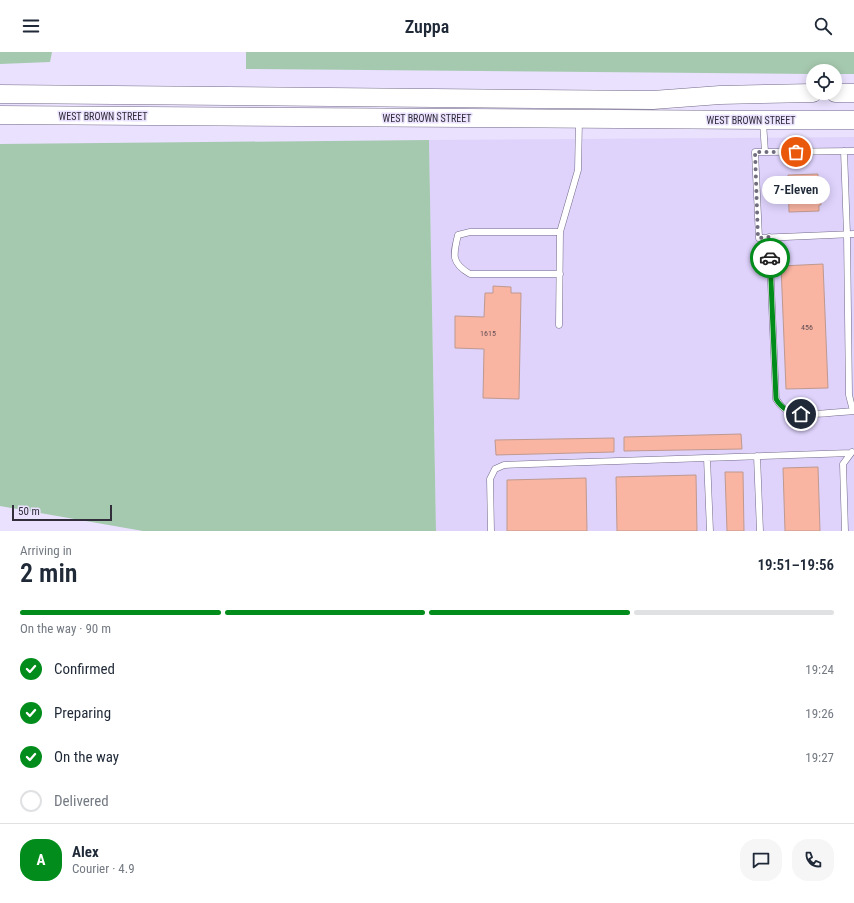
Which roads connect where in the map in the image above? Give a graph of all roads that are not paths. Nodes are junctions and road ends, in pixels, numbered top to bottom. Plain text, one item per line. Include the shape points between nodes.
1 (806, 93) edge
2 (842, 93) edge
3 (854, 93) edge
4 (0, 94) edge
5 (653, 100) junction
6 (0, 115) edge
7 (579, 119) junction
8 (763, 120) junction
9 (854, 120) edge
10 (844, 151) junction
11 (854, 151) edge
12 (764, 152) junction
13 (560, 232) junction
14 (851, 234) edge
15 (769, 237) junction
16 (560, 274) junction
17 (559, 326) dead end
18 (854, 410) edge
19 (853, 452) edge
20 (757, 456) junction
21 (707, 458) junction
22 (491, 531) edge
23 (710, 531) edge
24 (760, 531) edge
25 (845, 531) edge

1 - 5 main road, WEST BROWN STREET
2 - 3 main road
4 - 5 main road, WEST BROWN STREET
5 - 7 main road via 590,110 583,113
6 - 7 main road, WEST BROWN STREET
7 - 8 main road, WEST BROWN STREET
7 - 13 lane via 578,170
8 - 9 main road, WEST BROWN STREET
8 - 12 lane
10 - 11 lane
10 - 12 lane
10 - 14 lane
12 - 15 lane via 755,152 758,238
13 - 16 lane
13 - 16 lane via 470,232 458,235 454,250 455,260 461,269 470,274
14 - 15 lane
14 - 18 lane via 849,395
15 - 18 lane via 776,399 780,406 801,414
16 - 17 lane
19 - 20 lane
19 - 25 lane via 843,464
20 - 21 lane
20 - 24 lane
21 - 22 lane via 504,465 495,469 490,479
21 - 23 lane

